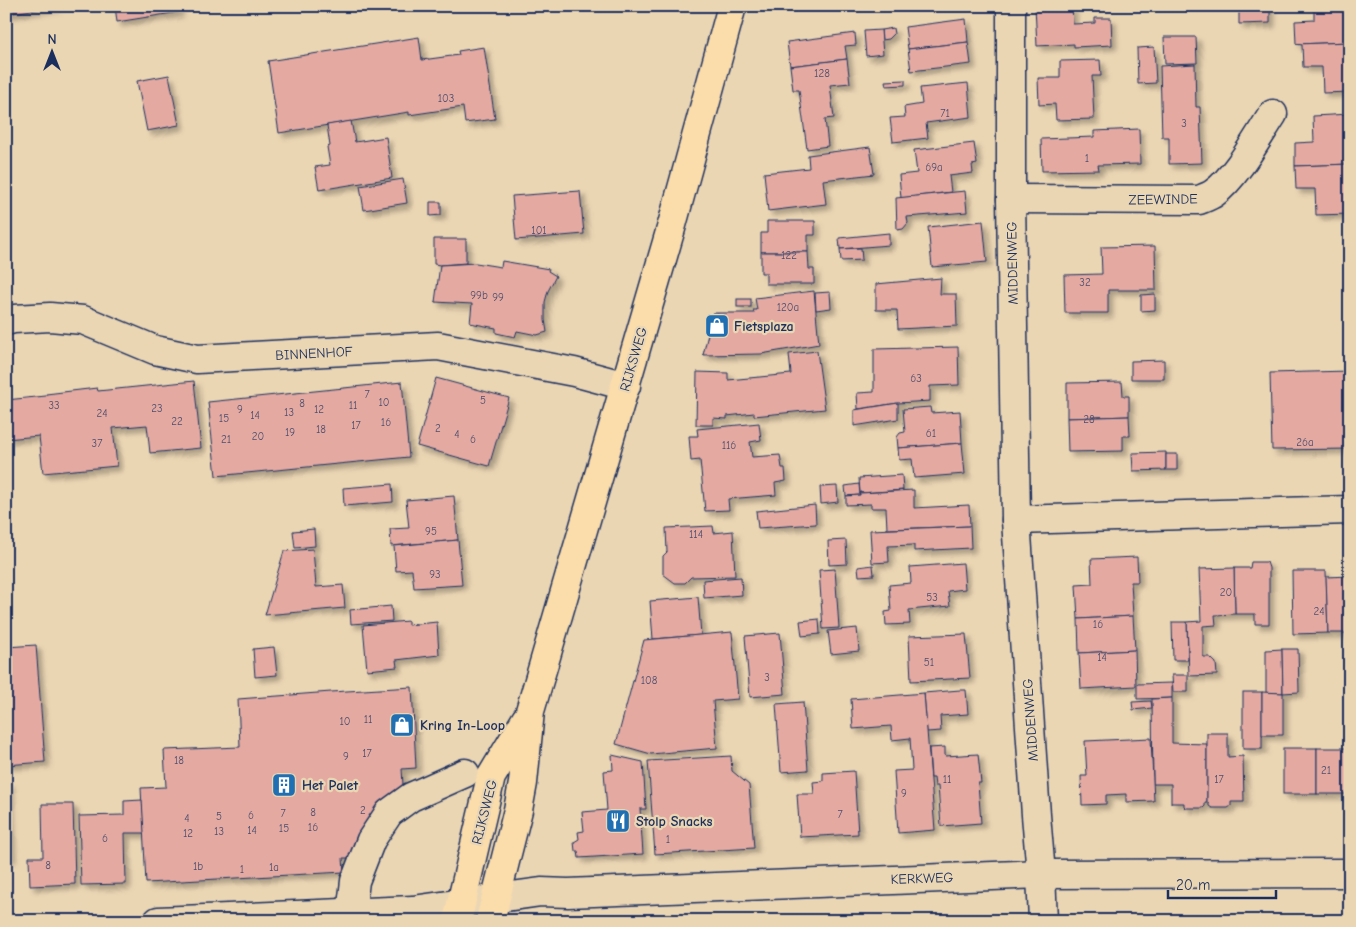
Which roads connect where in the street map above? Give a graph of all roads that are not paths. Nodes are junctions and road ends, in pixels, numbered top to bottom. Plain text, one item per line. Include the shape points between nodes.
1 (732, 6) edge
2 (1011, 6) edge
3 (1273, 114) dead end
4 (1011, 199) junction
5 (6, 321) edge
6 (626, 386) junction
7 (1350, 510) edge
8 (1016, 520) junction
9 (530, 711) junction
10 (465, 773) dead end
11 (1350, 873) edge
12 (1041, 874) junction
13 (493, 910) edge
14 (459, 912) edge
15 (351, 914) junction
16 (158, 921) edge
17 (1043, 921) edge

1 - 6 main road, RIJKSWEG
2 - 4 street, MIDDENWEG
3 - 4 street, ZEEWINDE via 1221,188 1200,200
4 - 8 street, MIDDENWEG
5 - 6 street, BINNENHOF via 50,317 83,320 155,350 197,359 438,346 574,372
6 - 9 main road, RIJKSWEG
7 - 8 street
8 - 12 street, MIDDENWEG
9 - 13 main road, RIJKSWEG via 518,810
9 - 14 main road, RIJKSWEG via 491,777
10 - 15 street via 411,797 388,813 371,840 355,881
11 - 12 street, KERKWEG
12 - 13 street, KERKWEG via 542,892
12 - 17 street, MIDDENWEG
13 - 14 street, KERKWEG
14 - 15 street, KERKWEG via 413,910
15 - 16 street, KERKWEG

